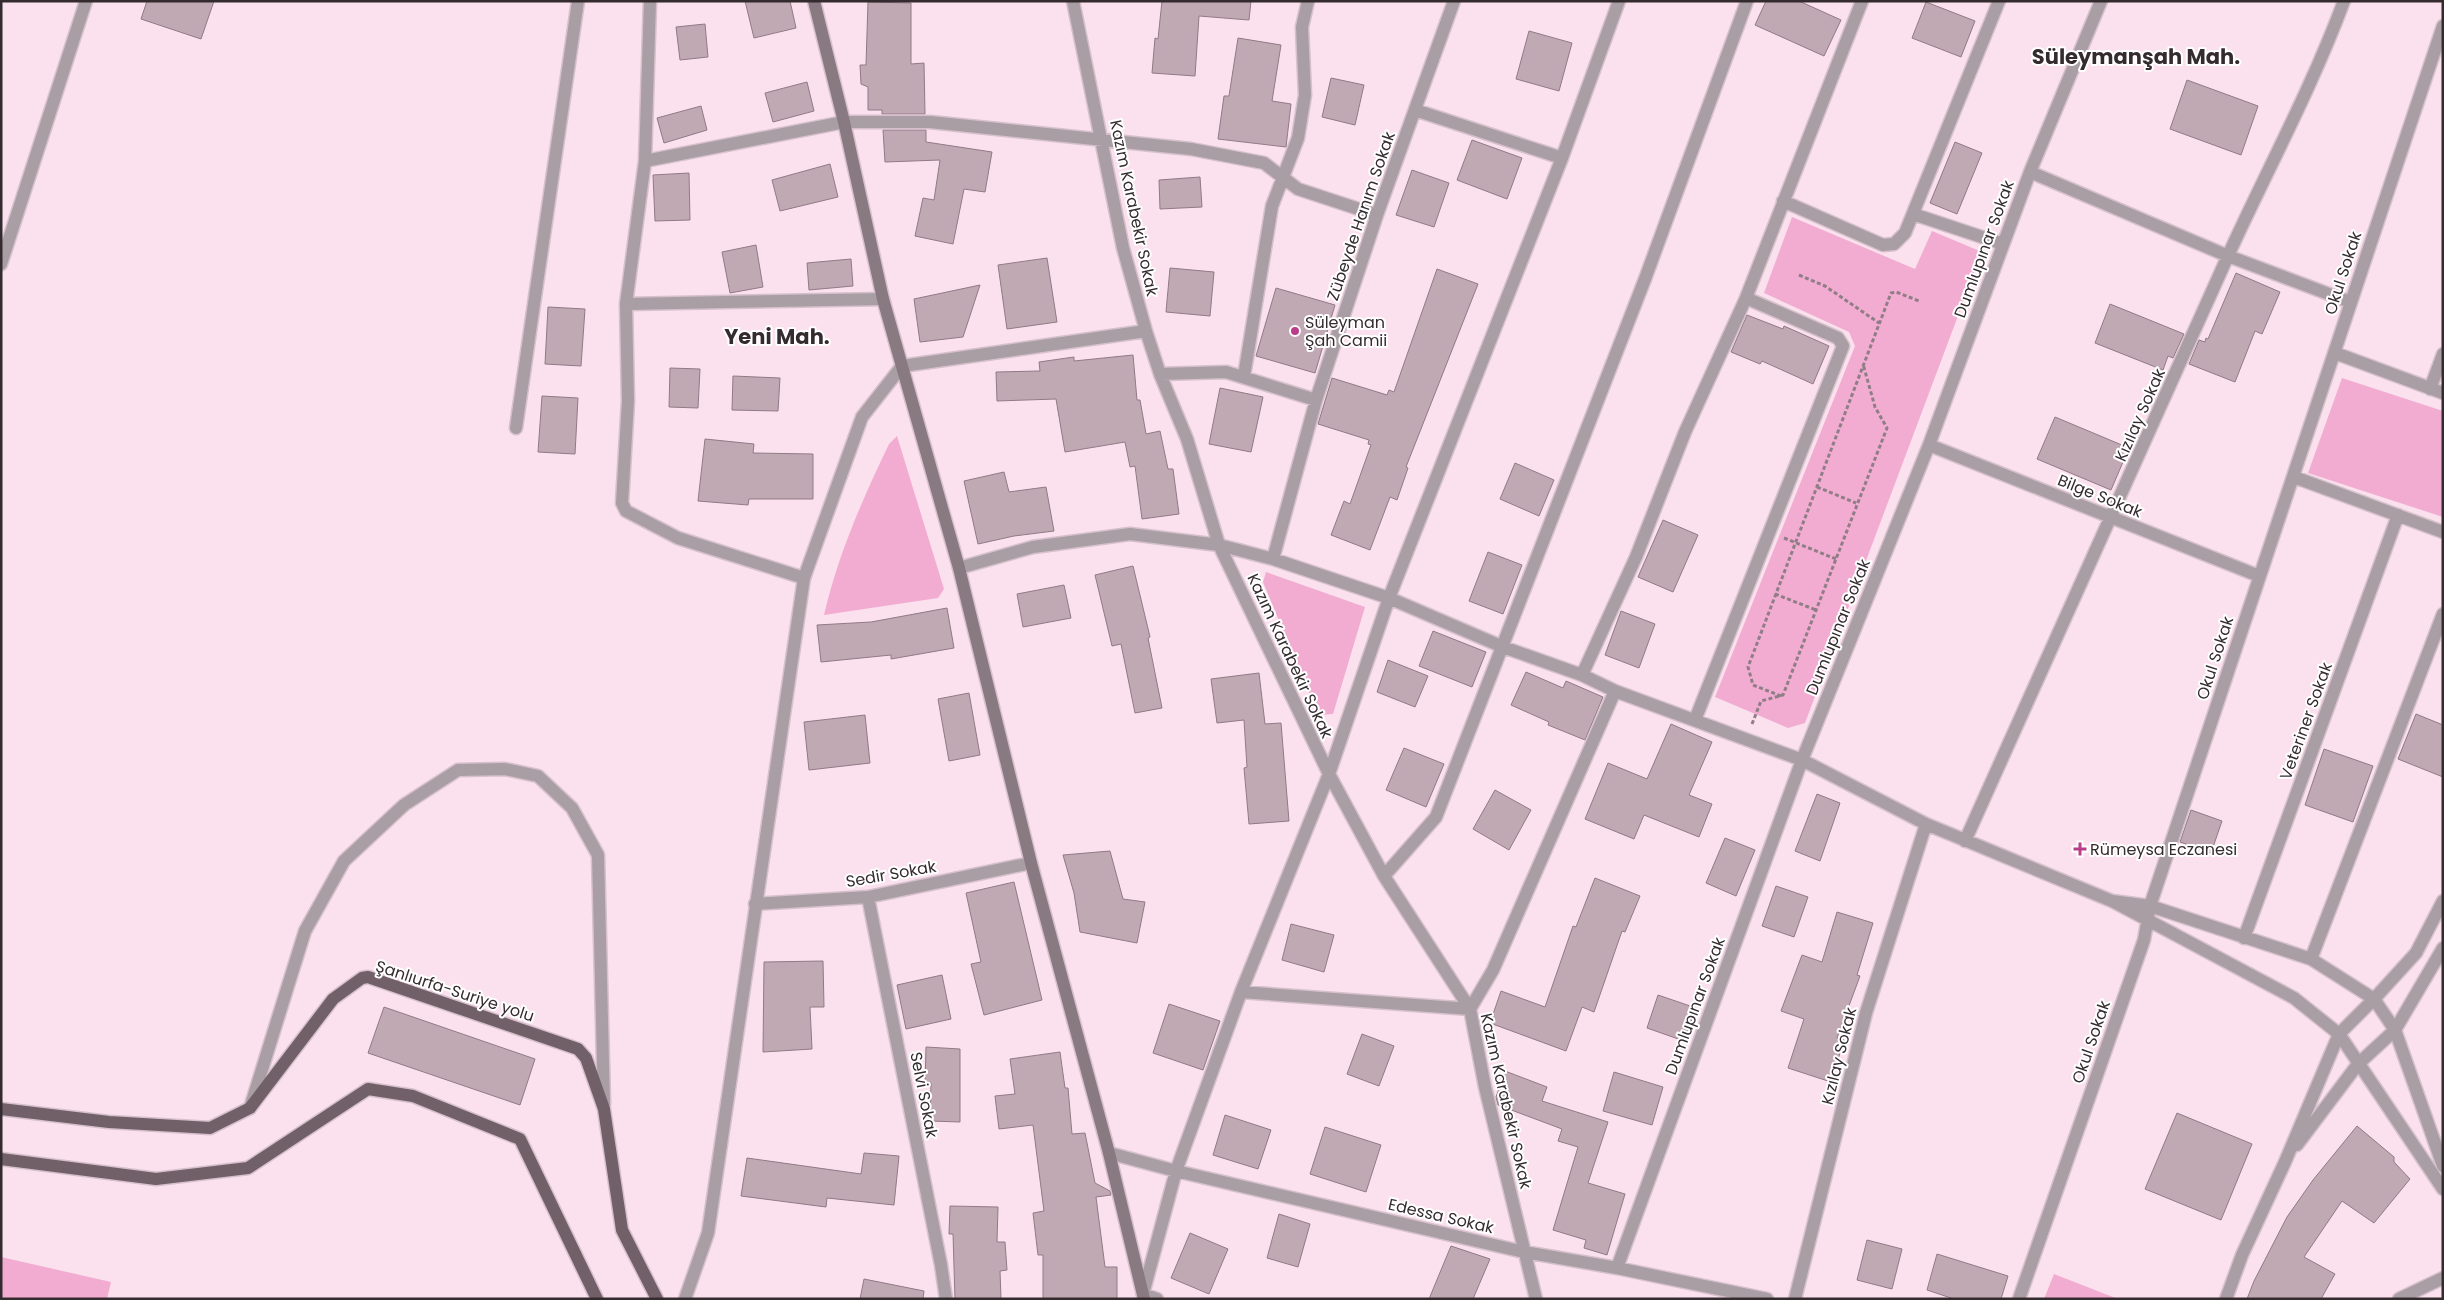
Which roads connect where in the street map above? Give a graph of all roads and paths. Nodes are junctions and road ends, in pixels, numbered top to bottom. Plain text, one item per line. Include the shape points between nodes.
1 (86, 1) edge
2 (578, 1) edge
3 (650, 1) edge
4 (814, 1) edge
5 (1074, 1) edge
6 (1308, 1) edge
7 (1619, 1) edge
8 (1747, 1) edge
9 (1862, 1) edge
10 (1999, 1) edge
11 (2101, 1) edge
12 (2344, 1) edge
13 (1453, 2) edge
14 (2443, 26) edge
15 (1415, 110) junction
16 (844, 122) junction
17 (1103, 140) junction
18 (1562, 158) junction
19 (645, 162) junction
20 (2030, 172) junction
21 (1284, 177) junction
22 (1783, 201) junction
23 (1913, 214) junction
24 (1377, 215) junction
25 (2003, 244) junction
26 (2228, 256) junction
27 (1, 264) edge
28 (1800, 274) dead end
29 (1746, 298) junction
30 (883, 299) junction
31 (1919, 301) dead end
32 (2350, 302) junction
33 (626, 304) junction
34 (1879, 323) junction
35 (1146, 331) junction
36 (2335, 353) junction
37 (2443, 354) edge
38 (1863, 364) junction
39 (902, 366) junction
40 (1160, 374) junction
41 (1244, 376) junction
42 (2437, 391) edge
43 (1316, 400) junction
44 (516, 428) dead end
45 (1929, 445) junction
46 (2294, 477) junction
47 (1817, 487) junction
48 (1856, 503) junction
49 (2398, 515) junction
50 (2112, 519) junction
51 (1768, 532) junction
52 (2443, 532) edge
53 (1795, 543) junction
54 (1219, 544) junction
55 (1273, 559) junction
56 (1836, 559) junction
57 (959, 568) junction
58 (2259, 576) junction
59 (804, 578) junction
60 (1775, 594) junction
61 (1389, 598) junction
62 (1816, 610) junction
63 (2443, 614) edge
64 (1503, 647) junction
65 (1582, 675) junction
66 (1616, 691) junction
67 (1781, 696) junction
68 (1696, 720) junction
69 (1746, 739) junction
70 (1802, 760) junction
71 (1328, 774) junction
72 (1926, 824) junction
73 (1964, 841) junction
74 (1031, 863) junction
75 (1384, 876) junction
76 (868, 897) junction
77 (2112, 901) junction
78 (2443, 901) edge
79 (755, 904) junction
80 (2150, 906) junction
81 (2148, 921) junction
82 (2244, 938) junction
83 (2443, 948) edge
84 (2312, 959) junction
85 (1242, 992) junction
86 (2374, 1000) junction
87 (1470, 1009) junction
88 (2395, 1030) junction
89 (2339, 1034) junction
90 (2358, 1064) junction
91 (250, 1108) junction
92 (1, 1109) edge
93 (604, 1109) junction
94 (1109, 1153) junction
95 (1, 1159) edge
96 (2285, 1162) junction
97 (2443, 1166) edge
98 (1176, 1171) junction
99 (2443, 1189) edge
100 (1524, 1252) junction
101 (1617, 1268) junction
102 (2443, 1278) edge
103 (1143, 1296) edge
104 (689, 1297) edge
105 (597, 1299) edge
106 (657, 1299) edge
107 (946, 1299) edge
108 (1157, 1299) edge
109 (1536, 1299) edge
110 (1767, 1299) edge
111 (1795, 1299) edge
112 (2019, 1299) edge
113 (2226, 1299) edge
114 (2399, 1299) edge

1 - 27 street
2 - 44 street
3 - 19 street
4 - 16 main road
5 - 17 street, Kazım Karabekir Sokak
6 - 21 street via 1302,27 1305,95 1298,138
7 - 18 street
8 - 64 street via 1645,279
9 - 22 street
10 - 23 street
11 - 20 street, Dumlupınar Sokak
12 - 26 street, Kızılay Sokak via 2327,46
13 - 15 street, Zübeyde Hanım Sokak
14 - 32 street, Okul Sokak
15 - 18 street
15 - 24 street, Zübeyde Hanım Sokak
16 - 17 street via 930,122
16 - 19 street
16 - 30 main road
17 - 21 street via 1190,149 1264,163
17 - 35 street, Kazım Karabekir Sokak via 1123,248
18 - 61 street
19 - 33 street
20 - 25 street, Dumlupınar Sokak
20 - 26 street
21 - 24 street via 1298,189
21 - 41 street via 1272,206
22 - 23 street via 1883,245 1894,244 1905,233
22 - 29 street
23 - 25 street
24 - 43 street, Zübeyde Hanım Sokak
25 - 45 street, Dumlupınar Sokak
26 - 32 street
26 - 50 street, Kızılay Sokak
28 - 34 path via 1825,286
29 - 51 street via 1838,338 1843,346 1839,363
29 - 65 street
30 - 33 street
30 - 39 main road
31 - 34 path via 1896,292 1890,293
32 - 36 street, Okul Sokak
33 - 59 street via 628,400 622,503 626,511 678,538
34 - 38 path
35 - 39 street
35 - 40 street, Kazım Karabekir Sokak
36 - 42 street
36 - 46 street, Okul Sokak
37 - 42 street
38 - 47 path
38 - 48 path via 1875,407 1887,428
39 - 57 main road
39 - 59 street via 862,417
40 - 41 street via 1226,372
40 - 54 street, Kazım Karabekir Sokak via 1186,439
41 - 43 street
43 - 55 street, Zübeyde Hanım Sokak
45 - 50 street, Bilge Sokak
45 - 70 street, Dumlupınar Sokak
46 - 49 street
46 - 58 street, Okul Sokak
47 - 48 path
47 - 53 path
48 - 56 path
49 - 52 street
49 - 82 street, Veteriner Sokak
50 - 58 street, Bilge Sokak
50 - 73 street, Kızılay Sokak
51 - 53 path
51 - 68 street
53 - 56 path
53 - 60 path
54 - 55 street
54 - 57 street via 1130,534 1033,547
54 - 71 street, Kazım Karabekir Sokak
55 - 61 street
56 - 62 path
57 - 74 main road
58 - 80 street, Okul Sokak
59 - 79 street
60 - 62 path
60 - 67 path via 1748,667 1753,685
61 - 64 street
61 - 71 street
62 - 67 path
63 - 84 street
64 - 65 street
64 - 75 street via 1436,817
65 - 66 street
66 - 68 street
66 - 87 street via 1493,970
67 - 69 path via 1761,701
68 - 69 street
69 - 70 street
70 - 72 street
70 - 101 street, Dumlupınar Sokak
71 - 75 street, Kazım Karabekir Sokak
71 - 85 street
72 - 73 street
72 - 111 street, Kızılay Sokak via 1866,1013
73 - 77 street
74 - 76 street, Sedir Sokak
74 - 94 main road
75 - 87 street, Kazım Karabekir Sokak
76 - 79 street, Sedir Sokak
76 - 107 street, Selvi Sokak via 942,1265
77 - 80 street
77 - 81 street
78 - 86 street via 2416,953
79 - 104 street via 708,1233
80 - 81 street, Okul Sokak
80 - 82 street
81 - 89 street via 2294,998
81 - 112 street, Okul Sokak
82 - 84 street
83 - 88 street
84 - 86 street
85 - 87 street
85 - 98 street
86 - 88 street
86 - 89 street
87 - 100 street, Kazım Karabekir Sokak
88 - 90 street
88 - 97 street
89 - 90 street
89 - 96 street
90 - 96 street
90 - 99 street
91 - 92 main road, Şanlıurfa-Suriye yolu via 210,1128 109,1122
91 - 93 main road, Şanlıurfa-Suriye yolu via 332,999 368,977 578,1049 586,1058
91 - 93 street via 305,931 344,861 404,805 458,770 505,769 538,776 545,782 572,808 598,855
93 - 106 main road, Şanlıurfa-Suriye yolu via 622,1230
94 - 98 street, Edessa Sokak
94 - 103 main road
95 - 105 main road via 156,1179 248,1168 368,1089 413,1096 520,1139
96 - 113 street via 2242,1255
98 - 100 street, Edessa Sokak
98 - 103 street
100 - 101 street, Edessa Sokak
100 - 109 street, Kazım Karabekir Sokak
101 - 110 street, Edessa Sokak
102 - 114 street
103 - 108 street

